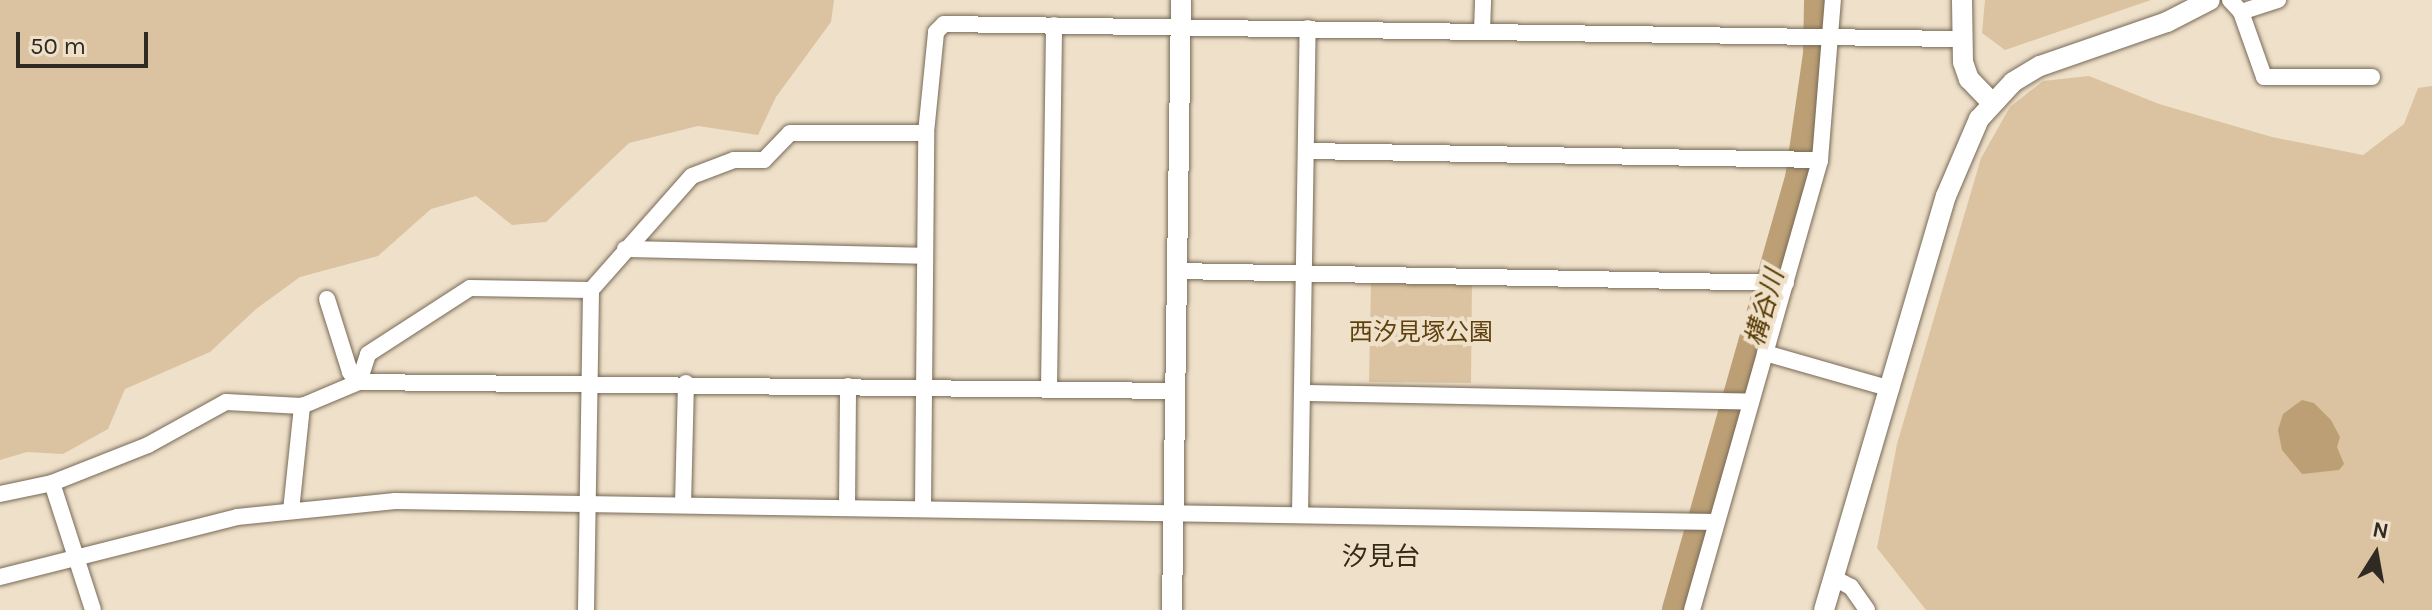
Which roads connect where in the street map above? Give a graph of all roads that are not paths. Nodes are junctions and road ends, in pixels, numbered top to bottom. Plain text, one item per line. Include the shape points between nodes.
1 (1181, 0) edge
2 (1483, 0) edge
3 (1833, 0) edge
4 (1962, 0) edge
5 (2210, 0) edge
6 (2278, 0) edge
7 (2236, 6) edge
8 (1054, 25) junction
9 (1180, 26) junction
10 (1308, 28) junction
11 (1482, 31) junction
12 (1823, 35) junction
13 (1960, 39) junction
14 (2372, 77) dead end
15 (1991, 102) junction
16 (926, 133) junction
17 (1306, 151) junction
18 (1810, 159) junction
19 (625, 249) junction
20 (925, 256) junction
21 (1177, 271) junction
22 (1304, 272) junction
23 (1777, 281) junction
24 (591, 290) junction
25 (327, 299) dead end
26 (1765, 353) junction
27 (359, 382) junction
28 (590, 382) junction
29 (686, 383) junction
30 (848, 386) junction
31 (924, 388) junction
32 (1049, 389) junction
33 (1891, 389) junction
34 (1174, 391) junction
35 (1302, 393) junction
36 (1743, 401) junction
37 (302, 406) junction
38 (52, 483) junction
39 (0, 494) edge
40 (589, 504) junction
41 (683, 505) junction
42 (847, 507) junction
43 (923, 507) junction
44 (291, 511) junction
45 (1174, 514) junction
46 (1300, 515) junction
47 (1708, 521) junction
48 (75, 554) junction
49 (0, 577) edge
50 (1834, 578) junction
51 (93, 610) edge
52 (586, 610) edge
53 (1172, 610) edge
54 (1692, 610) edge
55 (1824, 610) edge
56 (1867, 610) edge

1 - 9 street
2 - 11 street
3 - 12 street
4 - 13 street
5 - 15 street via 2167,22 2040,66
6 - 7 street
7 - 14 street via 2264,77
8 - 9 street
8 - 16 street via 944,24 936,32
8 - 32 street
9 - 10 street
9 - 21 street
10 - 11 street
10 - 17 street
11 - 12 street
12 - 13 street
12 - 18 street
13 - 15 street via 1969,79
15 - 33 street via 1962,150
16 - 19 street via 790,133 764,160 734,160 692,176
16 - 20 street
17 - 18 street
17 - 22 street
18 - 23 street
19 - 20 street
19 - 24 street
20 - 31 street
21 - 22 street
21 - 34 street
22 - 23 street
22 - 35 street
23 - 26 street
24 - 27 street via 470,288 368,354
24 - 28 street
25 - 27 street via 350,372
26 - 33 street
26 - 36 street
27 - 28 street
27 - 37 street
28 - 29 street
28 - 40 street
29 - 30 street
29 - 41 street
30 - 31 street
30 - 42 street
31 - 32 street
31 - 43 street
32 - 34 street
33 - 50 street
34 - 45 street
35 - 36 street
35 - 46 street
36 - 47 street
37 - 38 street via 226,402 148,445
37 - 44 street
38 - 39 street
38 - 48 street
40 - 41 street
40 - 44 street via 395,501
40 - 52 street
41 - 42 street
42 - 43 street
43 - 45 street
44 - 48 street via 237,517
45 - 46 street
45 - 53 street
46 - 47 street
47 - 54 street
48 - 49 street
48 - 51 street
50 - 55 street
50 - 56 street via 1851,587

